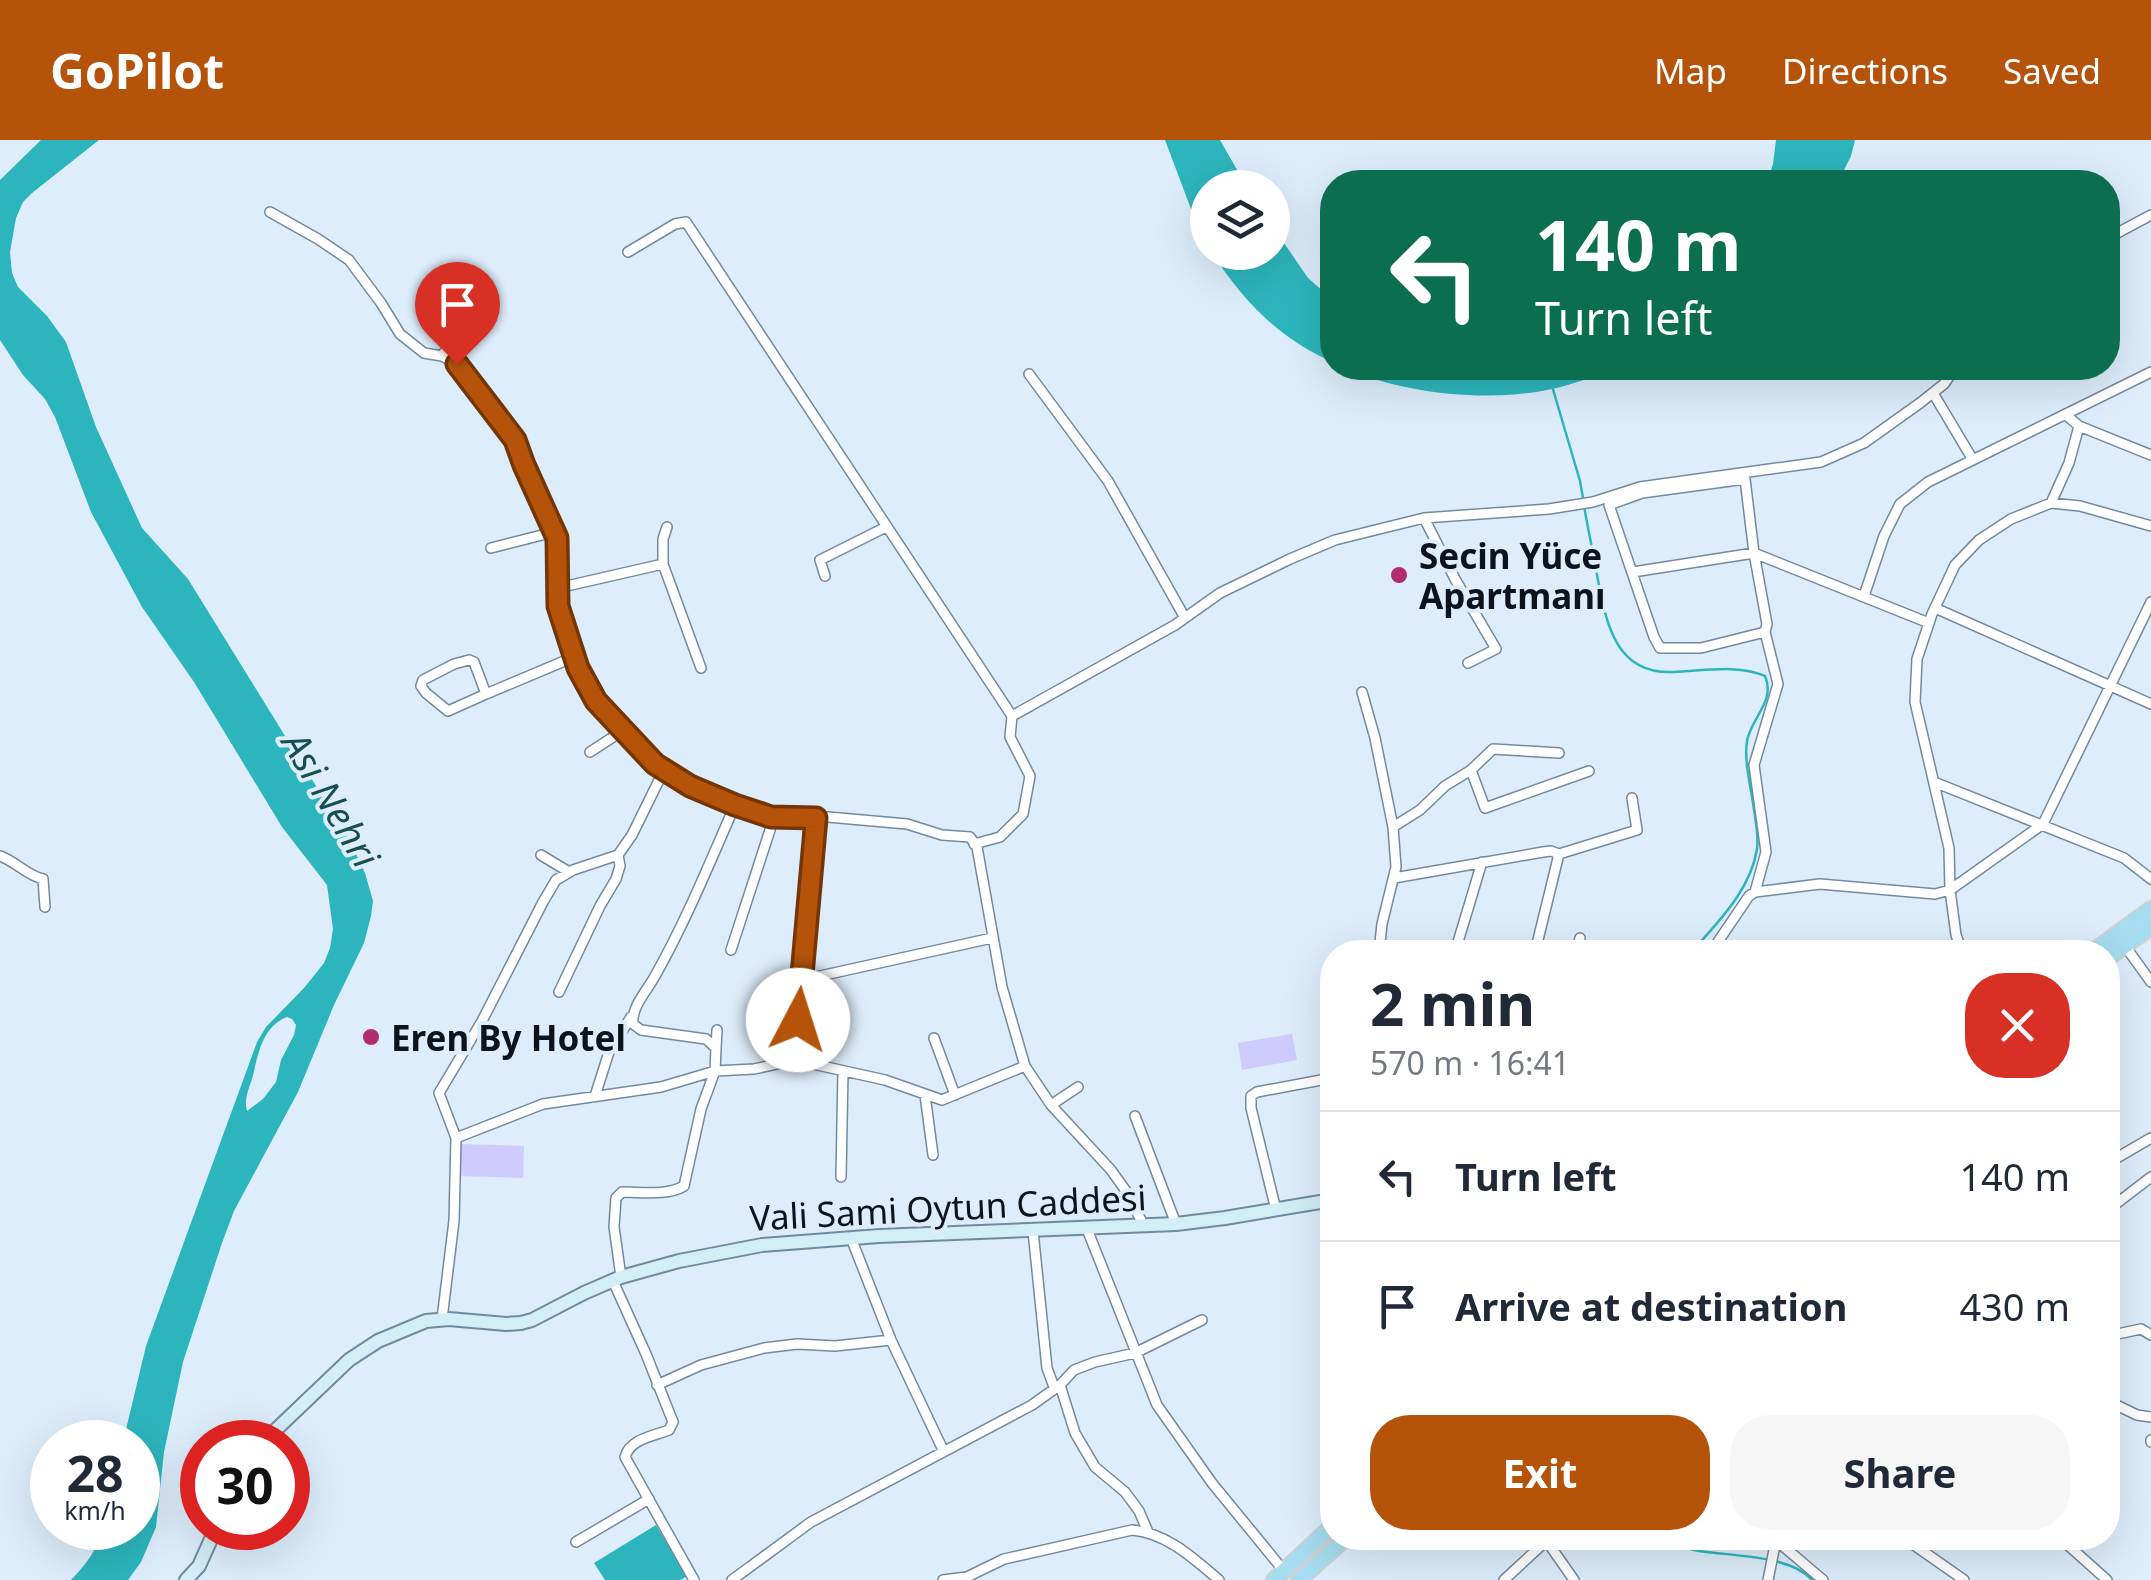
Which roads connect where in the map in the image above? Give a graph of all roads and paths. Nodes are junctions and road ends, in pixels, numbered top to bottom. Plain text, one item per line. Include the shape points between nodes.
1 (270, 212) dead end
2 (2147, 217) edge
3 (2120, 232) edge
4 (2151, 232) edge
5 (628, 252) dead end
6 (468, 316) dead end
7 (442, 356) junction
8 (2151, 372) edge
9 (1028, 374) dead end
10 (1946, 380) edge
11 (1932, 393) junction
12 (2066, 415) junction
13 (2079, 426) junction
14 (2151, 455) edge
15 (1973, 460) junction
16 (2051, 504) junction
17 (1424, 518) junction
18 (667, 526) dead end
19 (2151, 526) edge
20 (886, 527) junction
21 (554, 532) junction
22 (491, 548) dead end
23 (1754, 553) junction
24 (663, 564) junction
25 (1634, 572) junction
26 (825, 576) dead end
27 (558, 588) junction
28 (1864, 596) junction
29 (2151, 602) edge
30 (1935, 608) junction
31 (1185, 618) junction
32 (1929, 622) junction
33 (1764, 632) junction
34 (574, 657) junction
35 (1468, 663) dead end
36 (701, 668) dead end
37 (2110, 685) junction
38 (1362, 692) dead end
39 (486, 694) junction
40 (2151, 704) edge
41 (1012, 716) junction
42 (618, 726) junction
43 (590, 752) dead end
44 (1559, 753) dead end
45 (664, 770) junction
46 (1471, 770) junction
47 (1588, 771) dead end
48 (1934, 782) junction
49 (1632, 798) dead end
50 (735, 805) junction
51 (771, 817) junction
52 (816, 818) junction
53 (2043, 824) junction
54 (1392, 826) junction
55 (974, 844) junction
56 (1558, 854) junction
57 (618, 855) junction
58 (0, 856) edge
59 (541, 856) dead end
60 (1482, 862) junction
61 (569, 872) junction
62 (1394, 878) junction
63 (2151, 879) edge
64 (1950, 890) junction
65 (1755, 892) junction
66 (44, 907) dead end
67 (2151, 909) edge
68 (2151, 927) edge
69 (992, 938) junction
70 (1380, 940) edge
71 (1459, 940) edge
72 (1538, 940) edge
73 (1719, 940) edge
74 (1959, 940) edge
75 (2108, 940) edge
76 (2126, 946) junction
77 (730, 950) dead end
78 (2120, 950) edge
79 (802, 980) junction
80 (2151, 982) edge
81 (559, 992) dead end
82 (632, 1014) junction
83 (717, 1030) dead end
84 (934, 1038) dead end
85 (716, 1048) junction
86 (795, 1060) junction
87 (1025, 1066) junction
88 (715, 1071) junction
89 (843, 1071) junction
90 (1320, 1080) edge
91 (1078, 1087) dead end
92 (955, 1095) junction
93 (596, 1096) junction
94 (925, 1096) junction
95 (1051, 1106) junction
96 (1135, 1116) dead end
97 (456, 1138) junction
98 (2151, 1138) edge
99 (933, 1156) dead end
100 (2120, 1156) edge
101 (2151, 1177) edge
102 (841, 1178) dead end
103 (2120, 1201) edge
104 (1320, 1206) edge
105 (1276, 1210) junction
106 (1176, 1224) junction
107 (1144, 1226) junction
108 (1086, 1228) junction
109 (1033, 1231) junction
110 (851, 1238) junction
111 (617, 1279) junction
112 (442, 1319) junction
113 (1202, 1320) dead end
114 (2120, 1333) edge
115 (2151, 1335) edge
116 (891, 1340) junction
117 (1135, 1352) junction
118 (658, 1385) junction
119 (1057, 1386) junction
120 (2120, 1407) edge
121 (2151, 1417) edge
122 (286, 1420) edge
123 (943, 1450) junction
124 (649, 1499) junction
125 (1148, 1532) junction
126 (1320, 1537) edge
127 (576, 1542) dead end
128 (207, 1550) edge
129 (1333, 1550) edge
130 (1534, 1550) edge
131 (1553, 1550) edge
132 (1774, 1550) edge
133 (1786, 1550) edge
134 (1921, 1550) edge
135 (2073, 1550) edge
136 (1279, 1576) edge
137 (191, 1578) edge
138 (1768, 1578) edge
139 (694, 1580) edge
140 (732, 1580) edge
141 (943, 1580) edge
142 (1219, 1580) edge
143 (1299, 1580) edge
144 (1504, 1580) edge
145 (1574, 1580) edge
146 (1823, 1580) edge
147 (1964, 1580) edge
148 (2107, 1580) edge

1 - 7 street via 350,260 400,334
2 - 3 street
2 - 4 street
5 - 20 street via 686,222
6 - 7 street
7 - 21 street via 457,364 515,440
8 - 12 street
9 - 31 street via 1108,481
10 - 11 street
11 - 15 street
11 - 17 street via 1864,443 1822,462 1640,487 1550,509
12 - 13 street
12 - 15 street
13 - 14 street
13 - 16 street
15 - 28 street via 1900,504
16 - 19 street
16 - 30 street via 1979,540 1955,565
17 - 31 street via 1335,540 1220,593
17 - 35 street via 1496,648
18 - 24 street
20 - 26 street via 820,560
20 - 41 street
21 - 22 street
21 - 27 street
23 - 25 street
23 - 25 street via 1745,479 1642,493 1610,504
23 - 28 street
23 - 33 street
24 - 27 street
24 - 36 street
25 - 33 street via 1660,648 1701,648
27 - 34 street
28 - 32 street
29 - 37 street
30 - 32 street
30 - 37 street
31 - 41 street
32 - 48 street via 1917,659 1915,702
33 - 65 street via 1778,684 1754,765 1766,852
34 - 39 street
34 - 42 street via 596,701
37 - 40 street
37 - 53 street
38 - 54 street
39 - 39 street via 469,660 428,675 421,686 448,710
41 - 55 street via 1010,737 1030,776 1023,814 1000,837
42 - 43 street via 613,738
42 - 45 street
44 - 46 street via 1493,749
45 - 50 street
45 - 57 street
46 - 47 street via 1485,808
46 - 54 street
48 - 53 street
48 - 64 street via 1950,848
49 - 56 street via 1637,830
50 - 51 street
50 - 82 street
51 - 52 street
51 - 77 street
52 - 55 street via 906,824 970,837
52 - 79 street
53 - 63 street via 2124,858
53 - 64 street
54 - 62 street
55 - 69 street
56 - 60 street
56 - 72 street
57 - 61 street
57 - 81 street via 616,879
58 - 66 street via 43,879
59 - 61 street
60 - 62 street
60 - 71 street
61 - 97 street via 556,880 439,1092
62 - 70 street
64 - 65 street via 1820,884
64 - 74 street
65 - 73 street
67 - 75 main road
68 - 76 main road
69 - 79 street
69 - 87 street
76 - 78 main road
76 - 80 street
79 - 86 street
82 - 85 street via 641,1030 678,1030
82 - 93 street
83 - 85 street
84 - 92 street
85 - 88 street
86 - 88 street
86 - 89 street
87 - 92 street
87 - 95 street
88 - 93 street
88 - 111 street via 684,1186 616,1198
89 - 94 street
89 - 102 street
90 - 105 street via 1251,1096
91 - 95 street
92 - 94 street
93 - 97 street via 543,1104
94 - 99 street
95 - 107 street via 1111,1170
96 - 106 street
97 - 112 street
98 - 100 street
101 - 103 street
104 - 105 street, Vali Sami Oytun Caddesi
105 - 106 street, Vali Sami Oytun Caddesi
106 - 107 street, Vali Sami Oytun Caddesi
107 - 108 street, Vali Sami Oytun Caddesi
108 - 109 street, Vali Sami Oytun Caddesi
108 - 117 street
109 - 110 street, Vali Sami Oytun Caddesi
109 - 119 street via 1047,1368
110 - 111 street, Vali Sami Oytun Caddesi via 731,1250
110 - 116 street
111 - 112 street, Vali Sami Oytun Caddesi via 520,1323
111 - 118 street
112 - 122 street, Vali Sami Oytun Caddesi via 400,1330 349,1360
113 - 117 street
114 - 115 street via 2140,1329
116 - 118 street via 764,1348
116 - 123 street
117 - 119 street via 1074,1370
117 - 136 street via 1156,1406
118 - 124 street via 669,1430 626,1452
119 - 123 street
119 - 125 street via 1096,1467 1125,1492
120 - 121 street
123 - 140 street via 812,1522
124 - 127 street
124 - 139 street
125 - 141 street via 1004,1559 966,1578
125 - 142 street via 1178,1546
126 - 136 main road
128 - 137 street
129 - 143 main road
130 - 144 street
131 - 145 street
132 - 138 street
133 - 146 street
134 - 147 street
135 - 148 street

